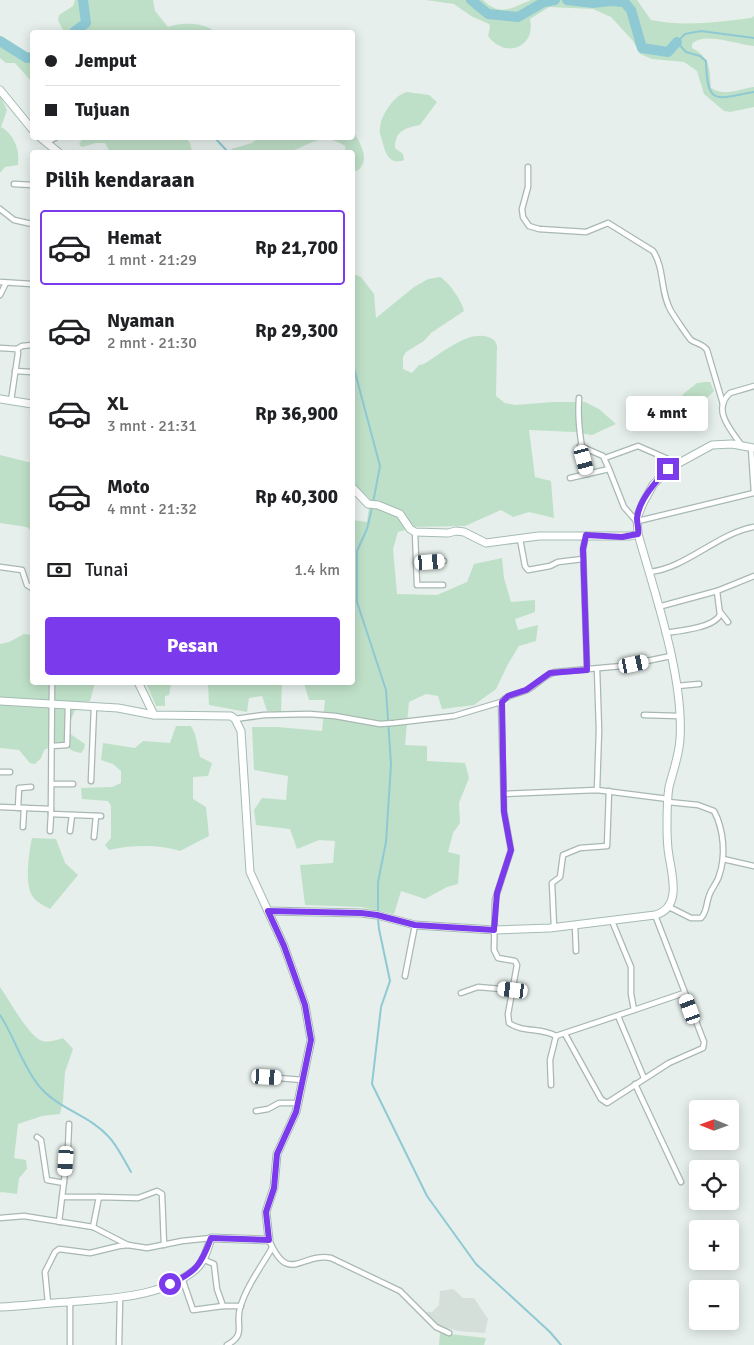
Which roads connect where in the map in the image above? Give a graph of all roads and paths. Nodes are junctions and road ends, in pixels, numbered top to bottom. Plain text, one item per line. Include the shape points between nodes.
1 (0, 90) edge
2 (30, 127) edge
3 (44, 140) edge
4 (56, 150) edge
5 (528, 166) dead end
6 (14, 184) dead end
7 (30, 185) edge
8 (0, 209) edge
9 (30, 224) edge
10 (0, 282) edge
11 (6, 283) junction
12 (30, 284) edge
13 (0, 295) edge
14 (30, 346) edge
15 (0, 348) edge
16 (16, 349) junction
17 (16, 371) junction
18 (30, 372) edge
19 (754, 386) edge
20 (579, 398) dead end
21 (0, 399) edge
22 (11, 401) junction
23 (30, 404) edge
24 (723, 404) junction
25 (580, 446) junction
26 (742, 446) junction
27 (752, 448) edge
28 (605, 458) junction
29 (677, 463) junction
30 (609, 469) junction
31 (588, 474) junction
32 (570, 478) dead end
33 (355, 490) edge
34 (754, 493) edge
35 (638, 523) junction
36 (754, 527) edge
37 (415, 532) junction
38 (638, 534) junction
39 (586, 535) junction
40 (520, 538) junction
41 (583, 559) junction
42 (444, 561) dead end
43 (416, 563) junction
44 (0, 567) edge
45 (649, 572) junction
46 (0, 575) edge
47 (754, 576) edge
48 (443, 585) dead end
49 (30, 587) edge
50 (717, 591) junction
51 (658, 607) junction
52 (720, 611) junction
53 (728, 622) dead end
54 (665, 634) junction
55 (671, 656) junction
56 (597, 669) junction
57 (587, 670) junction
58 (699, 684) dead end
59 (52, 685) edge
60 (139, 685) edge
61 (677, 686) junction
62 (0, 701) edge
63 (502, 702) junction
64 (52, 705) junction
65 (68, 706) junction
66 (94, 707) junction
67 (154, 715) junction
68 (644, 715) dead end
69 (679, 716) junction
70 (235, 719) junction
71 (52, 746) junction
72 (0, 772) edge
73 (10, 772) dead end
74 (90, 780) dead end
75 (52, 784) junction
76 (74, 784) dead end
77 (31, 787) dead end
78 (597, 790) junction
79 (609, 791) junction
80 (504, 794) junction
81 (668, 800) junction
82 (0, 807) edge
83 (18, 808) junction
84 (24, 808) junction
85 (51, 812) junction
86 (72, 814) junction
87 (23, 827) dead end
88 (50, 831) dead end
89 (70, 831) dead end
90 (94, 837) dead end
91 (723, 859) junction
92 (754, 866) edge
93 (669, 907) junction
94 (268, 911) junction
95 (656, 915) junction
96 (612, 921) junction
97 (415, 925) junction
98 (575, 925) junction
99 (554, 928) junction
100 (494, 930) junction
101 (576, 951) dead end
102 (405, 976) dead end
103 (513, 990) junction
104 (460, 993) dead end
105 (684, 993) junction
106 (634, 1010) junction
107 (618, 1016) junction
108 (565, 1034) junction
109 (556, 1036) junction
110 (267, 1077) dead end
111 (644, 1078) junction
112 (302, 1080) junction
113 (635, 1084) junction
114 (551, 1085) dead end
115 (298, 1103) junction
116 (256, 1111) dead end
117 (69, 1124) dead end
118 (37, 1137) dead end
119 (681, 1182) dead end
120 (64, 1183) junction
121 (62, 1197) junction
122 (99, 1197) junction
123 (0, 1218) edge
124 (59, 1222) junction
125 (93, 1227) junction
126 (211, 1238) junction
127 (269, 1240) junction
128 (128, 1245) junction
129 (164, 1245) junction
130 (272, 1248) junction
131 (202, 1259) junction
132 (182, 1278) junction
133 (120, 1298) junction
134 (70, 1302) junction
135 (48, 1303) junction
136 (223, 1306) junction
137 (240, 1306) junction
138 (0, 1307) edge
139 (449, 1333) dead end
140 (70, 1345) edge
141 (119, 1345) edge
142 (227, 1345) edge

1 - 2 street
3 - 4 street
5 - 24 street via 528,187 522,209 529,226 586,232 608,223 653,251 671,310 687,336 705,346
6 - 7 street
8 - 9 street via 14,220
10 - 11 street
11 - 12 street
11 - 13 street
14 - 16 street
15 - 16 street
16 - 17 street
17 - 18 street
17 - 22 street
19 - 24 street via 730,393
20 - 25 street
21 - 22 street
22 - 23 street
24 - 26 street via 724,418
25 - 28 street
25 - 31 street
26 - 27 street
26 - 29 street via 712,445
27 - 34 street
28 - 29 street via 638,446
28 - 30 street
29 - 35 street via 653,485 643,503
30 - 31 street
30 - 35 street via 624,507
31 - 32 street
33 - 37 street via 368,504 400,514
34 - 35 street
35 - 38 street
36 - 45 street via 697,551 665,570
37 - 40 street via 464,532 486,543
37 - 43 street
38 - 39 street via 622,537
38 - 45 street
39 - 40 street
39 - 41 street
40 - 41 street via 528,570
41 - 57 street
42 - 43 street
43 - 48 street via 418,585
44 - 46 street
44 - 49 street via 22,570
45 - 51 street
47 - 50 street
50 - 51 street
50 - 52 street
51 - 54 street
52 - 53 street
52 - 54 street via 715,621
54 - 55 street
55 - 56 street
55 - 61 street
56 - 57 street
56 - 78 street
57 - 63 street via 550,673
58 - 61 street
59 - 64 street
60 - 67 street
61 - 69 street
62 - 64 street
63 - 70 street via 454,716 380,724 309,714
63 - 80 street
64 - 65 street
64 - 71 street
65 - 66 street
65 - 71 street via 67,745
66 - 67 street
66 - 74 street
67 - 70 street via 231,716
68 - 69 street
69 - 81 street via 678,758
70 - 94 street via 241,731 248,866
71 - 75 street
72 - 73 street
75 - 76 street
75 - 85 street
77 - 83 street via 19,788
78 - 79 street
78 - 80 street
79 - 81 street
79 - 99 street via 607,846 580,848 563,855 560,877 552,883
80 - 100 street via 511,850 497,893
81 - 91 street via 714,811
81 - 93 street via 667,838 673,886
82 - 83 street
83 - 84 street
84 - 85 street
84 - 87 street
85 - 86 street
85 - 88 street
86 - 89 street
86 - 90 street via 98,816
91 - 92 street
91 - 93 street via 701,918 691,918
93 - 95 street
94 - 97 street via 380,915
94 - 112 street via 284,946 308,1019 311,1040
95 - 96 street
95 - 105 street
96 - 98 street
96 - 106 street via 631,967
97 - 100 street
97 - 102 street
98 - 99 street
98 - 101 street
99 - 100 street
100 - 103 street via 496,956 516,963
103 - 104 street via 478,987
103 - 109 street via 509,1023
105 - 106 street
105 - 111 street via 704,1042 703,1048 685,1054
106 - 107 street
107 - 108 street
107 - 111 street
108 - 109 street
108 - 113 street via 604,1103 611,1102
109 - 114 street via 550,1060
110 - 112 street
111 - 113 street
112 - 115 street
113 - 119 street
115 - 116 street via 279,1103
115 - 127 street via 277,1154 274,1188 266,1212
117 - 120 street
118 - 120 street via 41,1140 47,1180
120 - 121 street
121 - 122 street
121 - 124 street
122 - 125 street
122 - 129 street via 138,1198 160,1192
123 - 124 street via 24,1216
124 - 125 street
125 - 128 street
126 - 127 street
126 - 129 street
126 - 131 street
127 - 130 street
128 - 129 street via 147,1248
128 - 135 street via 90,1253 60,1249 54,1252 45,1272
130 - 137 street
130 - 139 street via 280,1260 290,1265 331,1258 400,1291 430,1322
131 - 132 street via 196,1269
131 - 136 street via 214,1264
132 - 133 street
132 - 136 street via 193,1310
133 - 134 street
133 - 141 street
134 - 135 street
134 - 140 street
135 - 138 street
136 - 137 street
137 - 142 street via 239,1335

